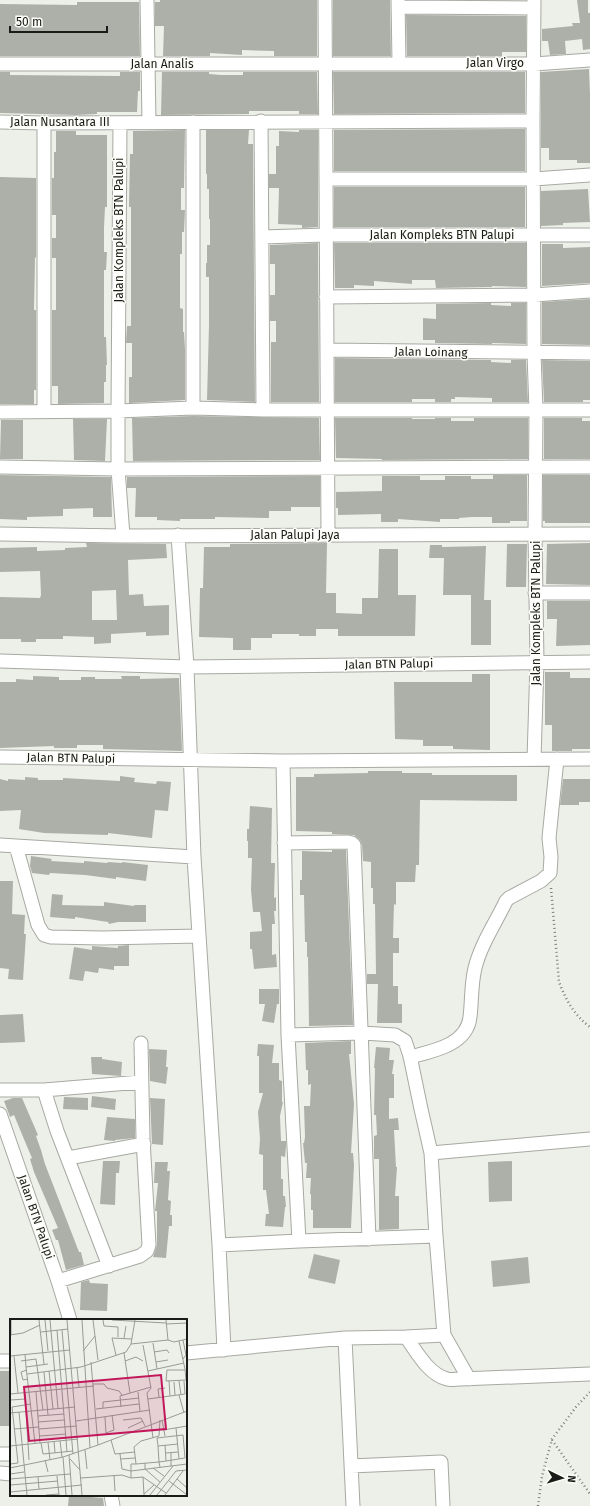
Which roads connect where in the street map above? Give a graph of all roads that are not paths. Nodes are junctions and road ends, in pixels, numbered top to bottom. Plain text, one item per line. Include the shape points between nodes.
1 (147, 0) edge
2 (325, 0) edge
3 (464, 3) edge
4 (398, 4) edge
5 (534, 4) edge
6 (590, 60) edge
7 (325, 63) junction
8 (399, 63) junction
9 (0, 64) edge
10 (149, 64) junction
11 (534, 64) junction
12 (261, 121) junction
13 (533, 121) junction
14 (0, 122) edge
15 (149, 122) junction
16 (193, 122) junction
17 (326, 122) junction
18 (44, 123) junction
19 (120, 123) junction
20 (590, 175) edge
21 (326, 179) junction
22 (534, 179) junction
23 (326, 235) junction
24 (534, 235) junction
25 (590, 235) edge
26 (262, 237) junction
27 (590, 291) edge
28 (534, 295) junction
29 (326, 297) junction
30 (328, 350) junction
31 (534, 354) junction
32 (590, 354) edge
33 (193, 408) junction
34 (263, 410) junction
35 (327, 410) junction
36 (536, 410) junction
37 (590, 410) edge
38 (118, 411) junction
39 (0, 412) edge
40 (44, 412) junction
41 (0, 467) edge
42 (536, 467) junction
43 (590, 467) edge
44 (328, 468) junction
45 (118, 469) junction
46 (0, 534) edge
47 (535, 534) junction
48 (590, 534) edge
49 (178, 535) junction
50 (328, 535) junction
51 (123, 536) junction
52 (535, 593) junction
53 (590, 593) edge
54 (0, 661) edge
55 (537, 662) junction
56 (590, 662) edge
57 (187, 667) junction
58 (0, 757) edge
59 (534, 759) junction
60 (590, 759) edge
61 (189, 760) junction
62 (557, 760) junction
63 (283, 761) junction
64 (284, 843) junction
65 (0, 845) edge
66 (16, 846) junction
67 (194, 857) junction
68 (199, 936) junction
69 (362, 1033) junction
70 (288, 1035) junction
71 (140, 1044) dead end
72 (410, 1057) junction
73 (141, 1082) junction
74 (0, 1090) edge
75 (44, 1090) junction
76 (0, 1114) edge
77 (590, 1139) edge
78 (144, 1144) junction
79 (431, 1153) junction
80 (68, 1158) junction
81 (436, 1236) junction
82 (369, 1239) junction
83 (299, 1241) junction
84 (219, 1245) junction
85 (109, 1266) junction
86 (58, 1281) junction
87 (70, 1319) edge
88 (444, 1335) junction
89 (406, 1337) junction
90 (345, 1338) junction
91 (224, 1350) junction
92 (187, 1353) edge
93 (590, 1374) edge
94 (469, 1379) junction
95 (351, 1466) junction
96 (111, 1496) edge
97 (113, 1506) edge
98 (353, 1506) edge
99 (444, 1506) edge

1 - 10 street
2 - 7 street
3 - 4 street, Jalan Kompleks BTN Palupi
3 - 5 street, Jalan Kompleks BTN Palupi
4 - 8 street, Jalan Kompleks BTN Palupi
5 - 11 street, Jalan Kompleks BTN Palupi
6 - 11 street, Jalan Virgo
7 - 8 street
7 - 10 street, Jalan Analis
7 - 17 street
8 - 11 street, Jalan Virgo
9 - 10 street, Jalan Analis
10 - 15 street
11 - 13 street, Jalan Kompleks BTN Palupi
12 - 16 street
12 - 17 street
12 - 26 street
13 - 17 street
13 - 22 street, Jalan Kompleks BTN Palupi
14 - 18 street, Jalan Nusantara III
15 - 16 street
15 - 19 street
16 - 33 street
17 - 21 street
18 - 19 street, Jalan Nusantara III
18 - 40 street
19 - 38 street, Jalan Kompleks BTN Palupi
20 - 22 street
21 - 22 street
21 - 23 street
22 - 24 street, Jalan Kompleks BTN Palupi
23 - 24 street, Jalan Kompleks BTN Palupi
23 - 26 street, Jalan Kompleks BTN Palupi
23 - 29 street
24 - 25 street
24 - 28 street, Jalan Kompleks BTN Palupi
26 - 34 street
27 - 28 street
28 - 29 street
28 - 31 street, Jalan Kompleks BTN Palupi
29 - 30 street
30 - 31 street, Jalan Loinang
30 - 35 street
31 - 32 street
31 - 36 street, Jalan Kompleks BTN Palupi
33 - 34 street
33 - 38 street
34 - 35 street
35 - 36 street
35 - 44 street
36 - 37 street
36 - 42 street, Jalan Kompleks BTN Palupi
38 - 40 street
38 - 45 street, Jalan Kompleks BTN Palupi
39 - 40 street
41 - 45 street
42 - 43 street
42 - 44 street
42 - 47 street, Jalan Kompleks BTN Palupi
44 - 45 street
44 - 50 street
45 - 51 street, Jalan Kompleks BTN Palupi
46 - 51 street, Jalan Palupi Jaya
47 - 48 street, Jalan Palupi Jaya
47 - 50 street, Jalan Palupi Jaya
47 - 52 street, Jalan Kompleks BTN Palupi
49 - 50 street, Jalan Palupi Jaya
49 - 51 street, Jalan Palupi Jaya
49 - 57 street
52 - 53 street
52 - 55 street, Jalan Kompleks BTN Palupi
54 - 57 street, Jalan BTN Palupi
55 - 56 street, Jalan BTN Palupi
55 - 57 street, Jalan BTN Palupi
55 - 59 street, Jalan Kompleks BTN Palupi
57 - 61 street
58 - 61 street, Jalan BTN Palupi
59 - 62 street, Jalan BTN Palupi
59 - 63 street, Jalan BTN Palupi
60 - 62 street, Jalan BTN Palupi
61 - 63 street, Jalan BTN Palupi
61 - 67 street
62 - 72 street via 549,838 550,873 541,882 506,901 479,954 472,984 470,1018 463,1033 454,1042 442,1048
63 - 64 street
64 - 69 street via 354,844
64 - 70 street
65 - 66 street
66 - 67 street
66 - 68 street via 38,925 44,935 103,938
67 - 68 street
68 - 84 street
69 - 70 street
69 - 72 street via 395,1035 405,1041
69 - 82 street
70 - 83 street
71 - 73 street
72 - 79 street
73 - 75 street
73 - 78 street
74 - 75 street
75 - 80 street
76 - 86 street, Jalan BTN Palupi
77 - 79 street
78 - 80 street
78 - 85 street via 149,1245 140,1256
79 - 81 street
80 - 85 street
81 - 82 street
81 - 88 street
82 - 83 street
83 - 84 street
84 - 91 street
85 - 86 street
86 - 87 street, Jalan BTN Palupi
88 - 89 street
88 - 94 street
89 - 90 street
89 - 94 street via 425,1363 438,1374 447,1379
90 - 91 street
90 - 95 street
91 - 92 street
93 - 94 street
95 - 98 street
95 - 99 street via 441,1462
96 - 97 street

